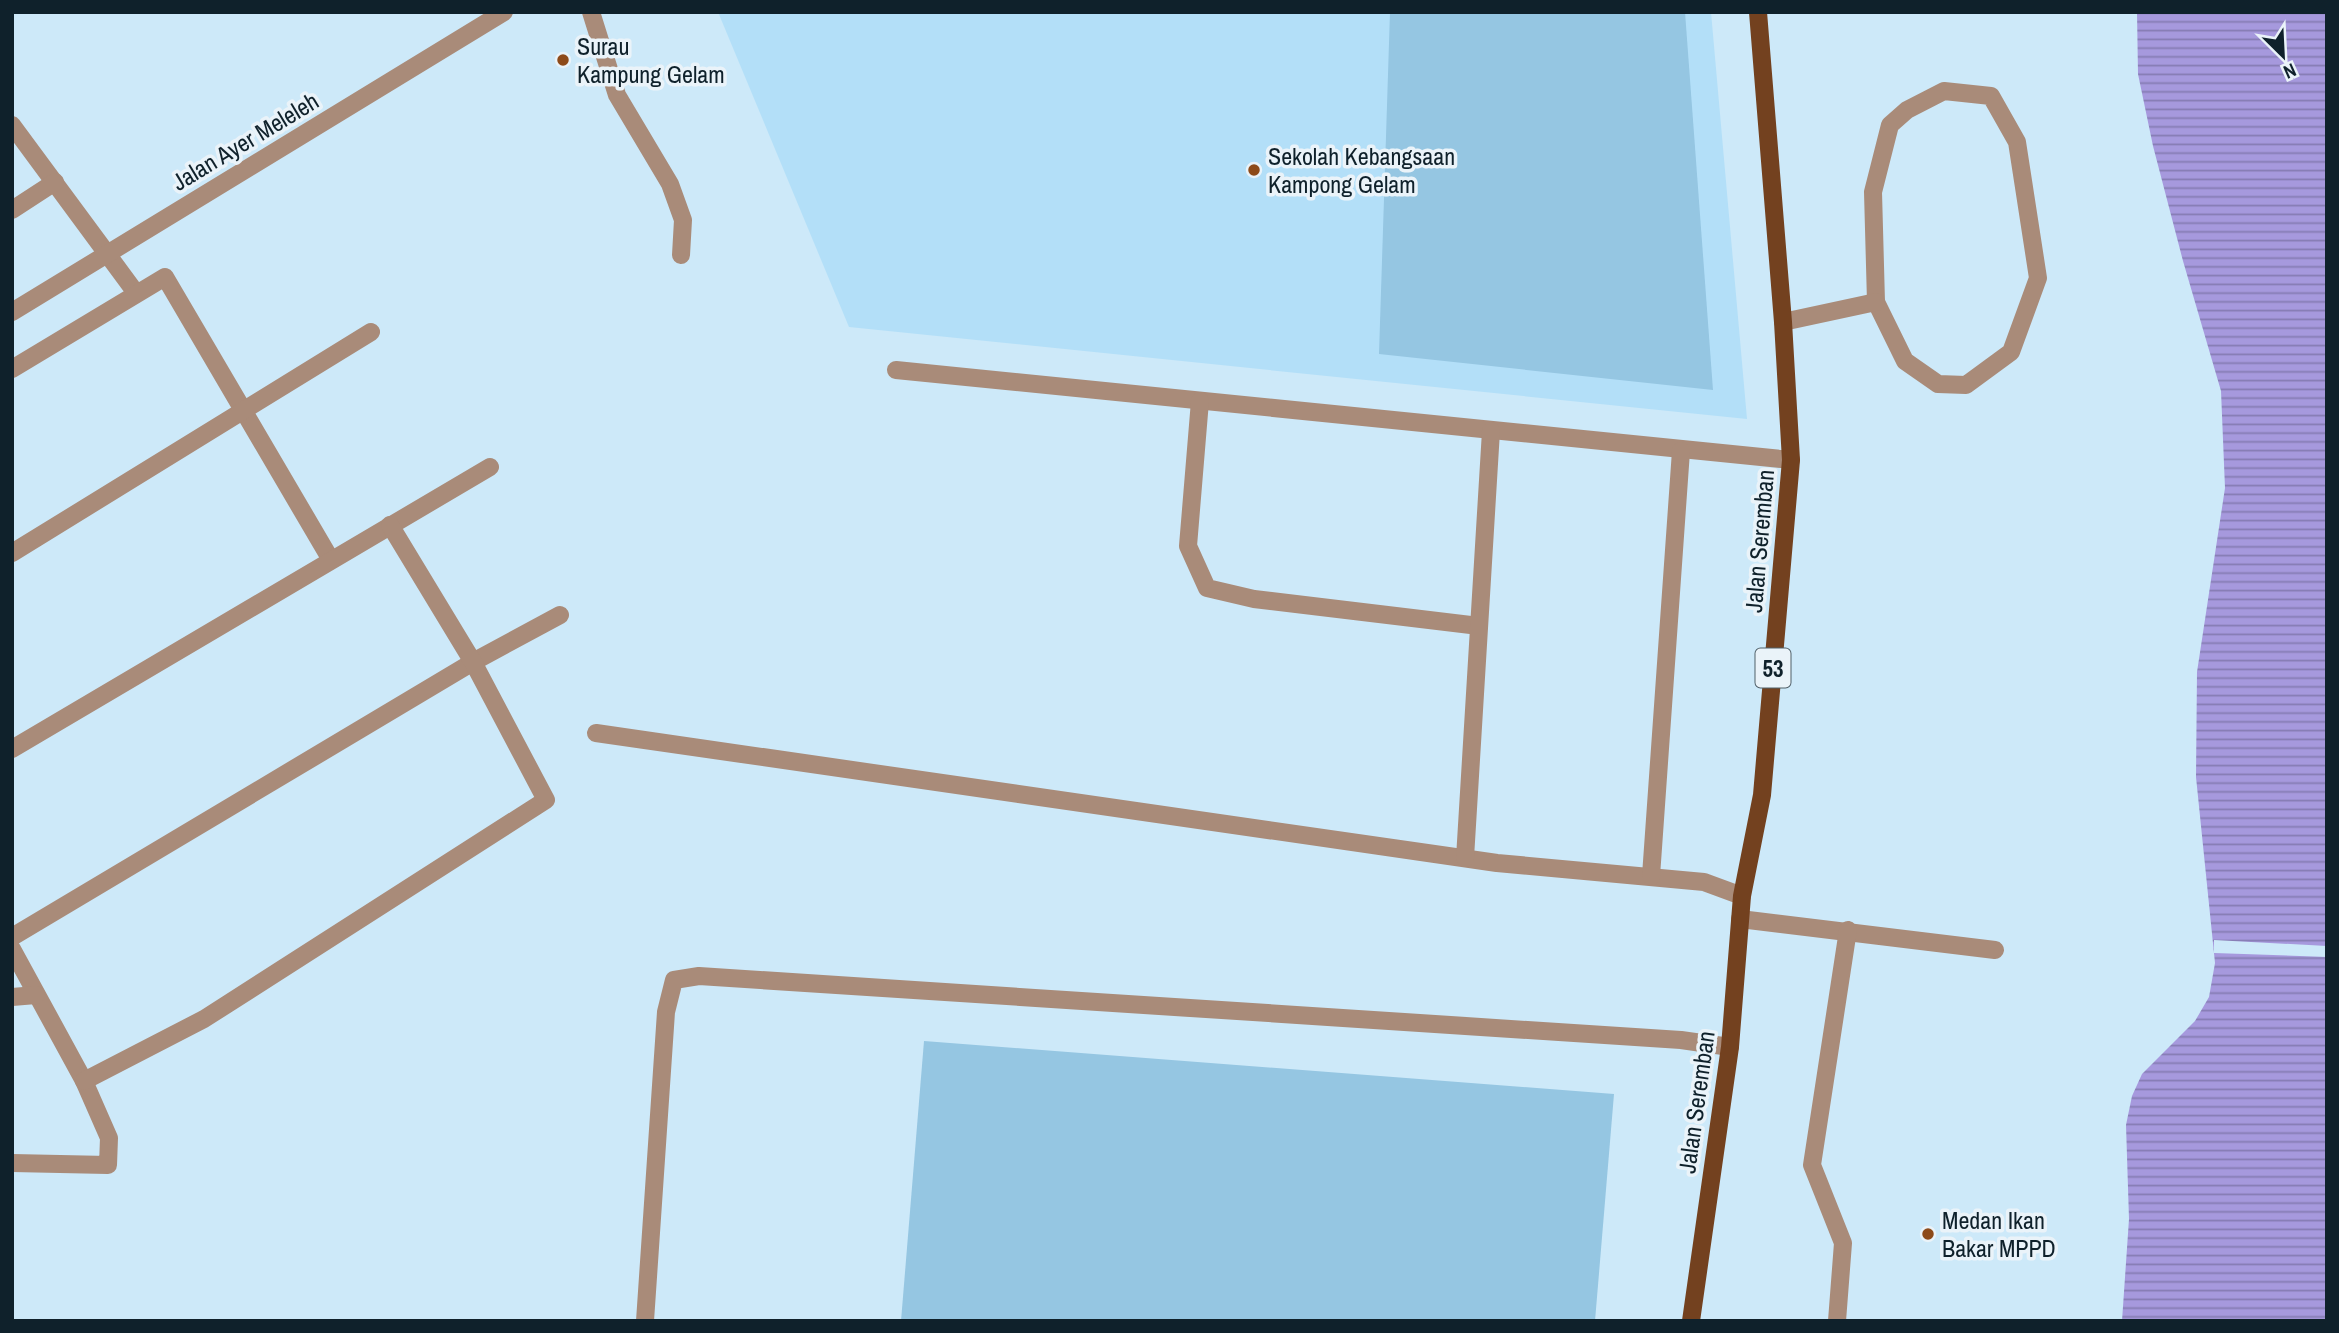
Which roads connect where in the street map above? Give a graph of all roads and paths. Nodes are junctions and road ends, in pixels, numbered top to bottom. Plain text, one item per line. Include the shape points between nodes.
1 (504, 12) edge
2 (591, 12) edge
3 (1758, 12) edge
4 (12, 125) edge
5 (55, 181) junction
6 (12, 210) edge
7 (108, 253) junction
8 (681, 256) dead end
9 (136, 293) junction
10 (1876, 302) junction
11 (12, 312) edge
12 (1783, 322) junction
13 (370, 332) dead end
14 (12, 369) edge
15 (895, 370) dead end
16 (1200, 401) junction
17 (245, 411) junction
18 (1491, 432) junction
19 (1681, 451) junction
20 (1791, 460) junction
21 (490, 467) dead end
22 (390, 525) junction
23 (12, 553) edge
24 (331, 560) junction
25 (561, 615) dead end
26 (1479, 626) junction
27 (473, 662) junction
28 (596, 733) dead end
29 (12, 749) edge
30 (1465, 858) junction
31 (1651, 876) junction
32 (1742, 896) junction
33 (1740, 919) junction
34 (1848, 930) junction
35 (12, 937) edge
36 (12, 949) edge
37 (1995, 950) dead end
38 (36, 995) junction
39 (12, 997) edge
40 (1730, 1047) junction
41 (84, 1081) junction
42 (12, 1163) edge
43 (645, 1321) edge
44 (1691, 1321) edge
45 (1836, 1321) edge

1 - 7 street, Jalan Ayer Meleleh
2 - 8 street via 617,95 670,184 683,220
3 - 12 main road, Jalan Seremban / 53
4 - 5 street
5 - 6 street
5 - 7 street
7 - 9 street
7 - 11 street, Jalan Ayer Meleleh
9 - 14 street
9 - 17 street via 165,277
10 - 10 street via 1872,192 1890,125 1907,110 1944,91 1991,96 2017,142 2038,278 2011,352 1966,385 1938,384 1905,361
10 - 12 street
12 - 20 main road, Jalan Seremban / 53
13 - 17 street
15 - 16 street
16 - 18 street
16 - 26 street via 1188,545 1208,588 1254,600
17 - 23 street
17 - 24 street
18 - 19 street
18 - 26 street
19 - 20 street
19 - 31 street
20 - 32 main road, Jalan Seremban / 53 via 1762,795
21 - 22 street
22 - 24 street
22 - 27 street
24 - 29 street
25 - 27 street
26 - 30 street
27 - 35 street
27 - 41 street via 546,800 204,1019
28 - 30 street
30 - 31 street
31 - 32 street via 1704,882
32 - 33 main road, Jalan Seremban / 53
33 - 34 street
33 - 40 main road, Jalan Seremban / 53
34 - 37 street
34 - 45 street via 1812,1165 1843,1243
36 - 38 street
38 - 39 street
38 - 41 street
40 - 43 street via 1681,1040 699,976 674,981 666,1012
40 - 44 main road, Jalan Seremban / 53
41 - 42 street via 109,1138 108,1165

